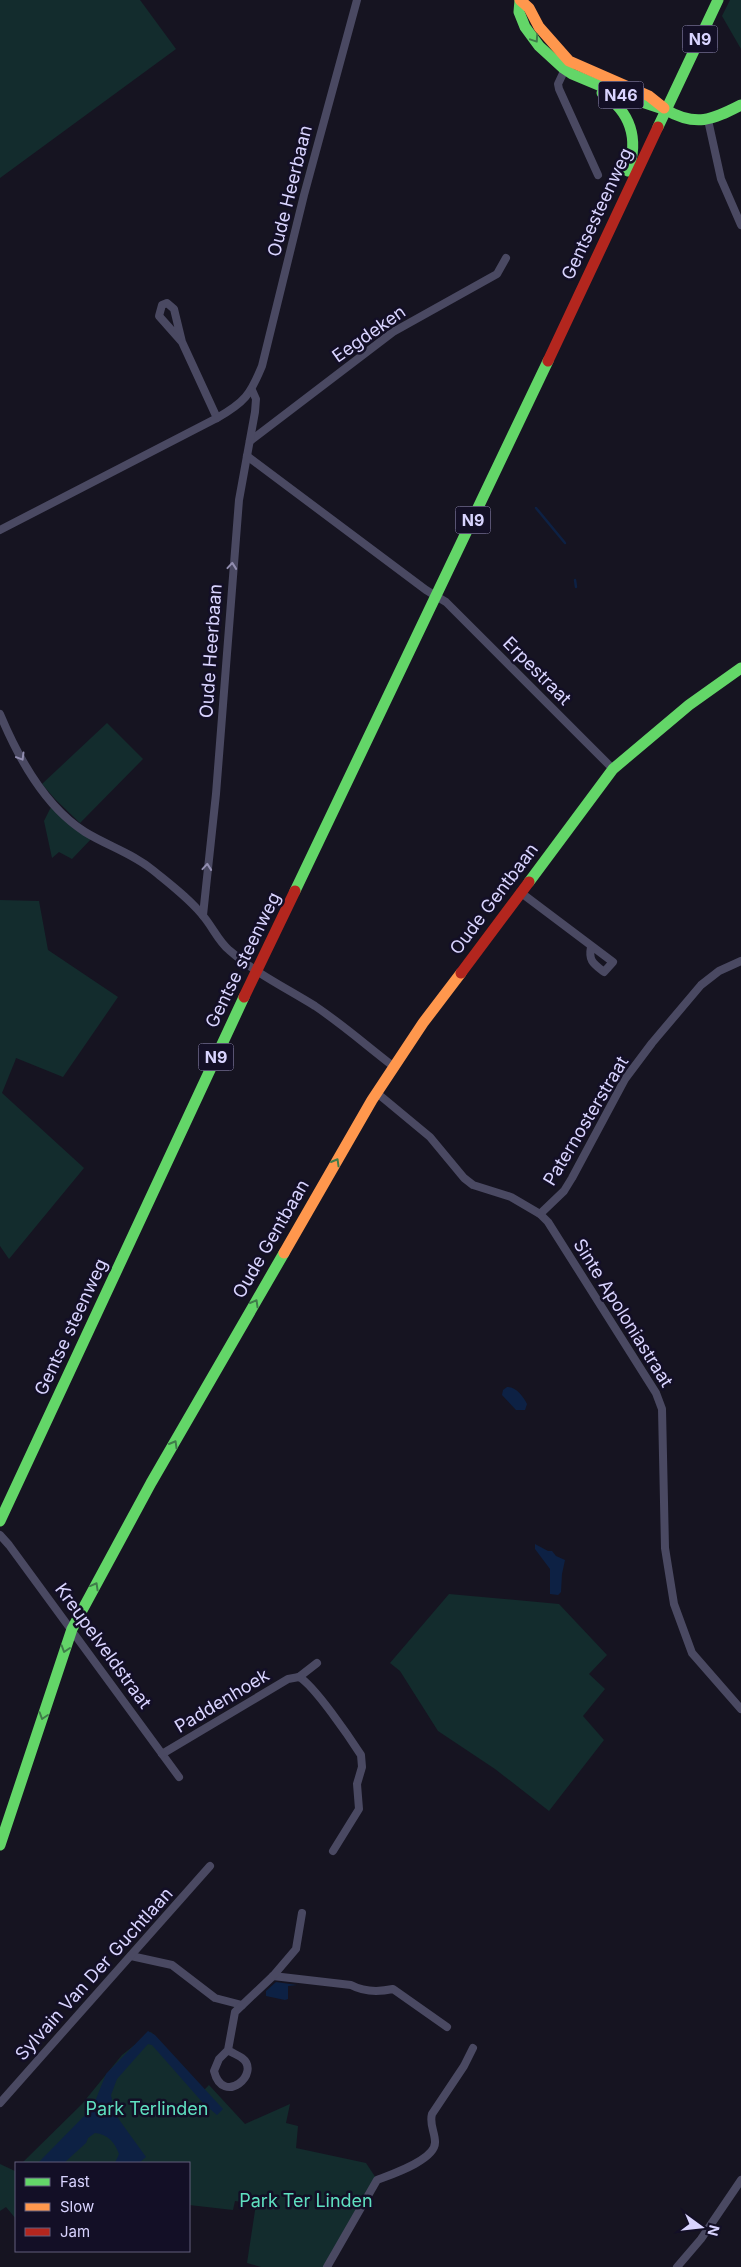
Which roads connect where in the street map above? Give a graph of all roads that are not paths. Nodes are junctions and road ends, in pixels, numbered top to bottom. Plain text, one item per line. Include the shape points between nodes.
1 (357, 0) edge
2 (520, 0) edge
3 (718, 0) edge
4 (567, 66) junction
5 (576, 77) junction
6 (741, 105) edge
7 (666, 110) junction
8 (708, 120) junction
9 (598, 175) dead end
10 (741, 225) edge
11 (610, 227) junction
12 (506, 258) dead end
13 (182, 342) junction
14 (252, 390) junction
15 (217, 418) junction
16 (250, 441) junction
17 (509, 443) joint
18 (247, 456) junction
19 (0, 530) edge
20 (437, 596) junction
21 (741, 668) edge
22 (0, 714) edge
23 (613, 769) junction
24 (520, 892) junction
25 (203, 915) junction
26 (592, 947) dead end
27 (741, 961) edge
28 (257, 971) junction
29 (393, 1066) junction
30 (377, 1093) junction
31 (540, 1214) junction
32 (0, 1521) edge
33 (0, 1535) edge
34 (72, 1628) junction
35 (317, 1663) dead end
36 (298, 1677) junction
37 (741, 1708) edge
38 (162, 1754) junction
39 (179, 1777) dead end
40 (0, 1845) edge
41 (333, 1851) dead end
42 (210, 1866) dead end
43 (302, 1913) dead end
44 (131, 1956) junction
45 (273, 1976) junction
46 (242, 2005) junction
47 (447, 2027) dead end
48 (473, 2048) dead end
49 (228, 2050) junction
50 (0, 2102) edge
51 (741, 2180) edge
52 (327, 2267) edge
53 (677, 2267) edge

1 - 14 street, Oude Heerbaan via 262,366
2 - 4 main road, N46 via 519,13 527,28 543,50
3 - 7 main road, Gentsesteenweg / N9
4 - 5 main road, N46
4 - 7 main road, N46 via 650,96
4 - 9 street via 558,84 559,89
5 - 7 main road, N46 via 645,105
5 - 11 main road via 620,105 634,136 633,159 612,205
6 - 8 main road
7 - 8 main road via 692,122
7 - 11 main road, Gentsesteenweg / N9
8 - 10 street via 721,179
11 - 17 main road, Gentsesteenweg / N9
12 - 16 street, Eegdeken via 497,274 393,332
13 - 13 street via 174,309 167,303 162,305 159,316
13 - 15 street
14 - 15 street, Oude Heerbaan via 238,406
14 - 16 street, Oude Heerbaan via 256,399
15 - 19 street, Oude Heerbaan
16 - 18 street, Oude Heerbaan
17 - 20 main road, Gentse steenweg / N9
18 - 20 street, Erpestraat
25 -> 18 street, Oude Heerbaan via 216,794 234,548
20 - 23 street, Erpestraat
20 - 28 main road, Gentse steenweg / N9
21 - 23 main road, Oude Gentbaan via 689,705
22 -> 25 street via 19,755 54,806 85,831 154,870
23 - 24 main road, Oude Gentbaan
24 - 26 street
24 - 29 main road, Oude Gentbaan
25 - 28 street via 228,949
27 - 31 street, Paternosterstraat via 708,978 681,1006 625,1079 564,1191
28 - 29 street via 315,1007
28 - 32 main road, Gentse steenweg / N9
29 - 30 main road, Oude Gentbaan
30 - 31 street, Sinte Apoloniastraat via 430,1137 473,1185 502,1192
34 -> 30 main road, Oude Gentbaan
31 - 37 street, Sinte Apoloniastraat via 661,1401 665,1548 674,1604 692,1653
33 - 34 street, Kreupelveldstraat
34 - 38 street, Kreupelveldstraat
34 -> 40 main road, Oude Gentbaan
35 - 36 street, Paddenhoek
36 - 38 street, Paddenhoek via 288,1679
36 - 41 street, Paddenhoek via 362,1755 356,1784 359,1809
38 - 39 street, Kreupelveldstraat
42 - 44 street, Sylvain Van Der Guchtlaan
43 - 45 street via 296,1949
44 - 46 street via 172,1965 215,1998
44 - 50 street, Sylvain Van Der Guchtlaan
45 - 46 street
45 - 47 street via 351,1985 379,1992 393,1989
46 - 49 street via 235,2012
48 - 52 street via 430,2119 435,2143 432,2151 393,2175 378,2179
49 - 49 street via 246,2063 244,2080 234,2087 218,2081 214,2071
51 - 53 street via 701,2239

